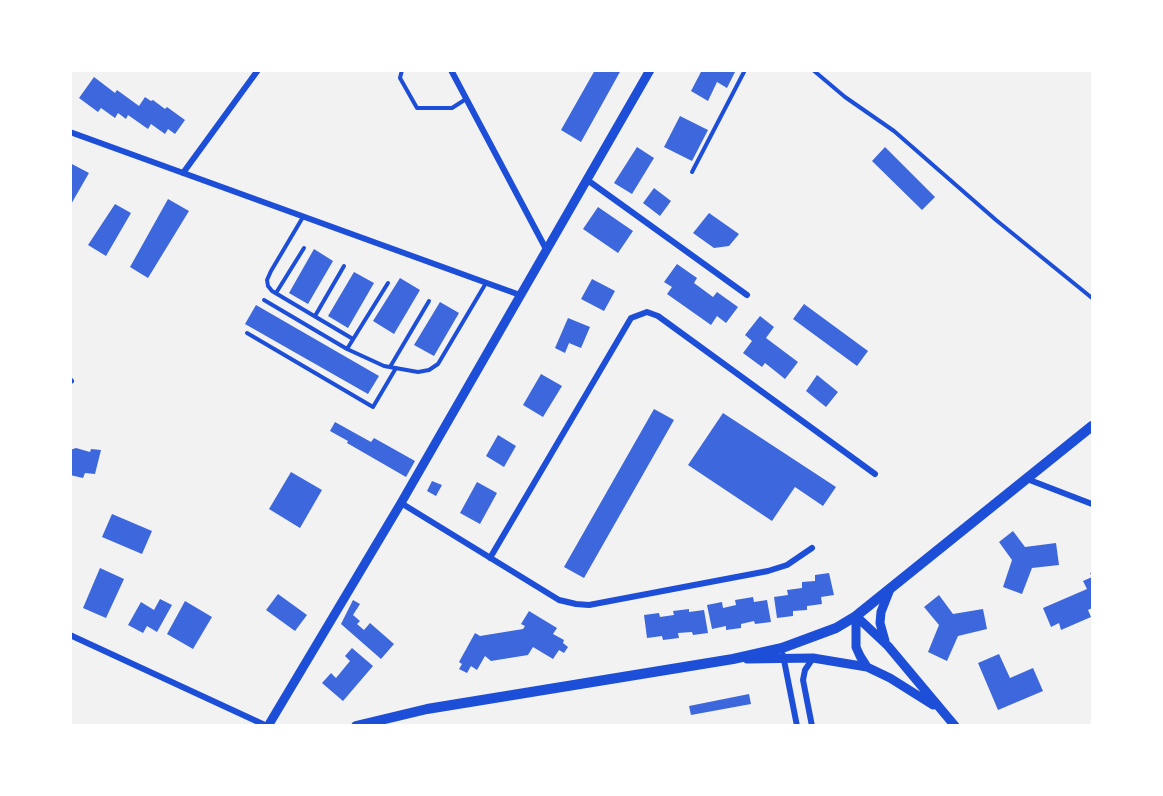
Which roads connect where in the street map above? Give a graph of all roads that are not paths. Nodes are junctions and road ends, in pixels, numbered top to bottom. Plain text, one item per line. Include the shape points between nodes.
1 (258, 70) edge
2 (402, 70) edge
3 (451, 70) edge
4 (650, 70) edge
5 (745, 70) edge
6 (813, 70) edge
7 (466, 99) junction
8 (70, 132) edge
9 (692, 172) dead end
10 (183, 173) junction
11 (586, 179) junction
12 (303, 216) junction
13 (304, 248) dead end
14 (546, 249) junction
15 (344, 266) dead end
16 (486, 282) junction
17 (388, 283) dead end
18 (276, 293) junction
19 (520, 295) junction
20 (747, 295) dead end
21 (1092, 298) edge
22 (264, 300) dead end
23 (429, 301) dead end
24 (315, 316) junction
25 (247, 333) dead end
26 (353, 339) junction
27 (347, 349) junction
28 (393, 368) junction
29 (1092, 426) edge
30 (875, 474) dead end
31 (1026, 479) junction
32 (401, 503) junction
33 (1092, 504) edge
34 (812, 548) dead end
35 (490, 558) junction
36 (890, 589) junction
37 (856, 616) junction
38 (70, 634) edge
39 (888, 646) junction
40 (783, 653) junction
41 (813, 658) junction
42 (867, 667) junction
43 (942, 711) junction
44 (268, 726) edge
45 (356, 726) edge
46 (797, 726) edge
47 (812, 726) edge
48 (955, 726) edge

1 - 10 street
2 - 7 lane via 400,78 417,108 452,108
3 - 7 street
4 - 11 street
5 - 9 lane
6 - 21 lane via 894,131
7 - 14 street
8 - 10 street
10 - 12 street
11 - 14 street
11 - 20 street
12 - 16 street
12 - 18 lane via 267,280
13 - 18 lane
14 - 19 street
15 - 24 lane
16 - 19 street
16 - 28 lane via 438,364 418,372
17 - 26 lane
18 - 24 lane
19 - 32 street
22 - 27 lane
23 - 28 lane
24 - 26 lane
25 - 28 lane via 373,407
26 - 27 lane
27 - 28 lane
29 - 31 main road
30 - 35 street via 658,316 646,312 631,318
31 - 33 street
31 - 36 main road
32 - 35 street
32 - 44 street
34 - 35 street via 787,565 768,571 589,605 559,600
36 - 37 main road
36 - 39 street via 880,623
37 - 39 street
37 - 40 main road
37 - 42 street via 856,647
38 - 44 street
39 - 43 street
40 - 41 street
40 - 45 main road via 427,709
40 - 46 street
41 - 42 street
41 - 47 street via 803,680
42 - 43 street
43 - 48 street

